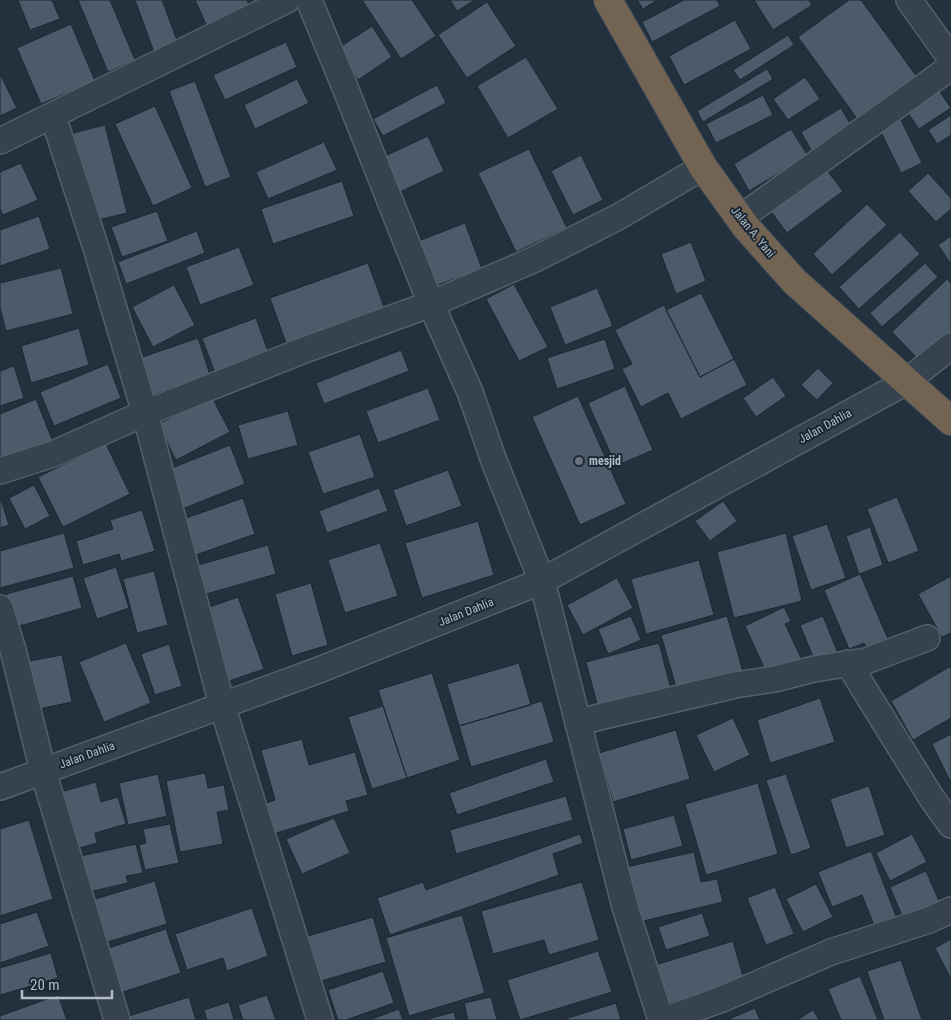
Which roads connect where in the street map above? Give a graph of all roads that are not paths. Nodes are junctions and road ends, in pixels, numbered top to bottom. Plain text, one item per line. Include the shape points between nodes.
1 (288, 0) edge
2 (309, 0) edge
3 (608, 0) edge
4 (909, 0) edge
5 (951, 59) edge
6 (951, 66) edge
7 (53, 116) junction
8 (0, 141) edge
9 (703, 168) junction
10 (740, 218) junction
11 (431, 304) junction
12 (951, 346) edge
13 (906, 382) junction
14 (145, 413) junction
15 (951, 421) edge
16 (0, 471) edge
17 (542, 581) junction
18 (0, 608) edge
19 (927, 638) dead end
20 (848, 663) junction
21 (222, 705) junction
22 (578, 724) junction
23 (43, 771) junction
24 (0, 787) edge
25 (951, 824) edge
26 (951, 910) edge
27 (117, 1020) edge
28 (320, 1020) edge
29 (662, 1020) edge

1 - 7 street
2 - 11 street
3 - 9 highway, Jalan A. Yani
4 - 5 street
6 - 10 street
7 - 8 street
7 - 14 street
9 - 10 highway, Jalan A. Yani
9 - 11 street via 618,217 533,260
10 - 13 highway, Jalan A. Yani via 794,281
11 - 14 street
11 - 17 street via 470,392
12 - 13 street, Jalan Dahlia
13 - 15 highway, Jalan A. Yani
13 - 17 street, Jalan Dahlia
14 - 16 street via 53,454
14 - 21 street
17 - 21 street, Jalan Dahlia
17 - 22 street
18 - 23 street
19 - 20 street via 866,661
20 - 22 street via 735,685
20 - 25 street
21 - 23 street, Jalan Dahlia
21 - 28 street
22 - 29 street via 624,907
23 - 24 street, Jalan Dahlia
23 - 27 street
26 - 29 street via 831,952 722,999

